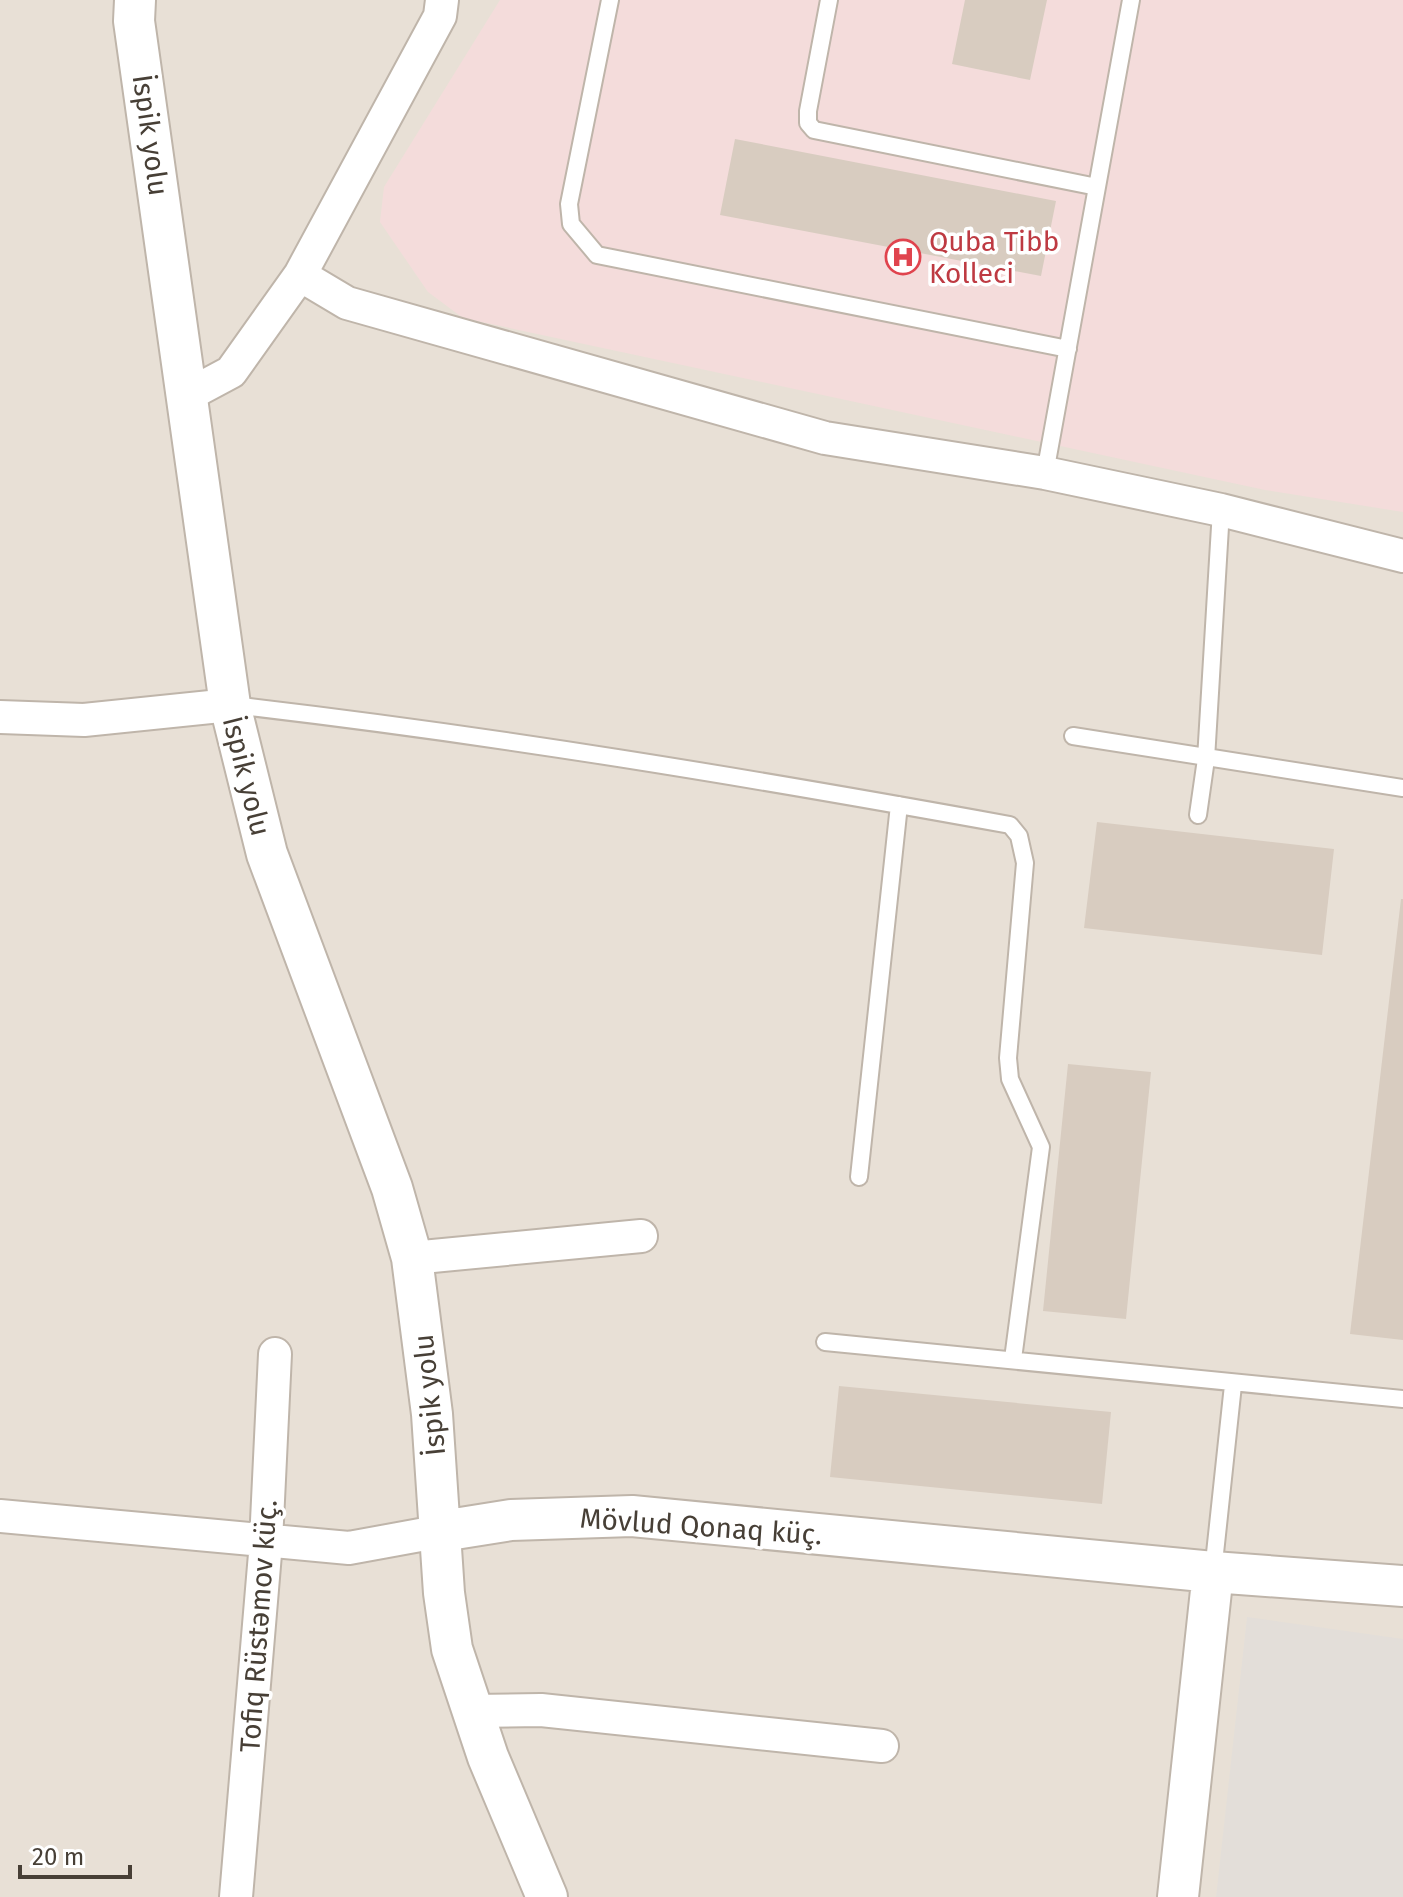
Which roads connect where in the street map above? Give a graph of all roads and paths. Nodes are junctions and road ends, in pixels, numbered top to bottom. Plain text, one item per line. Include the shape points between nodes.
1 (135, 0) edge
2 (442, 0) edge
3 (610, 0) edge
4 (829, 0) edge
5 (1131, 0) edge
6 (1097, 187) junction
7 (300, 275) junction
8 (1068, 349) junction
9 (188, 395) junction
10 (1045, 473) junction
11 (1221, 510) junction
12 (1403, 556) edge
13 (230, 705) junction
14 (0, 717) edge
15 (1073, 736) dead end
16 (1206, 759) junction
17 (1403, 788) edge
18 (899, 805) junction
19 (1198, 815) dead end
20 (859, 1177) dead end
21 (641, 1236) dead end
22 (412, 1258) junction
23 (825, 1342) dead end
24 (275, 1354) dead end
25 (1013, 1359) junction
26 (1233, 1385) junction
27 (1403, 1399) edge
28 (0, 1516) edge
29 (442, 1531) junction
30 (266, 1542) junction
31 (1213, 1572) junction
32 (1403, 1586) edge
33 (472, 1711) junction
34 (882, 1746) dead end
35 (236, 1897) edge
36 (547, 1897) edge
37 (1178, 1897) edge

1 - 9 street, İspik yolu
2 - 7 street via 440,16
3 - 8 lane via 569,204 571,224 597,255
4 - 6 lane via 808,111 814,130
5 - 6 lane
6 - 8 lane
7 - 9 street via 231,372
7 - 10 street via 347,303 825,438
8 - 10 lane
9 - 13 street, İspik yolu
10 - 11 street
11 - 12 street
11 - 16 lane
13 - 14 street via 84,720
13 - 18 lane via 706,770
13 - 22 street, İspik yolu via 267,854 392,1188
15 - 16 lane
16 - 17 lane
16 - 19 lane
18 - 20 lane
18 - 25 lane via 1010,825 1019,836 1025,863 1008,1058 1010,1079 1041,1147
21 - 22 street
22 - 29 street, İspik yolu
23 - 25 lane
24 - 30 street, Tofiq Rüstəmov küç.
25 - 26 lane
26 - 27 lane
26 - 31 lane
28 - 30 street, Mövlud Qonaq küç.
29 - 30 street, Mövlud Qonaq küç. via 349,1548
29 - 31 street, Mövlud Qonaq küç. via 527,1519 632,1516
29 - 33 street, İspik yolu via 452,1649
30 - 35 street, Tofiq Rüstəmov küç.
31 - 32 street, Mövlud Qonaq küç.
31 - 37 street
33 - 34 street via 541,1710
33 - 36 street, İspik yolu

